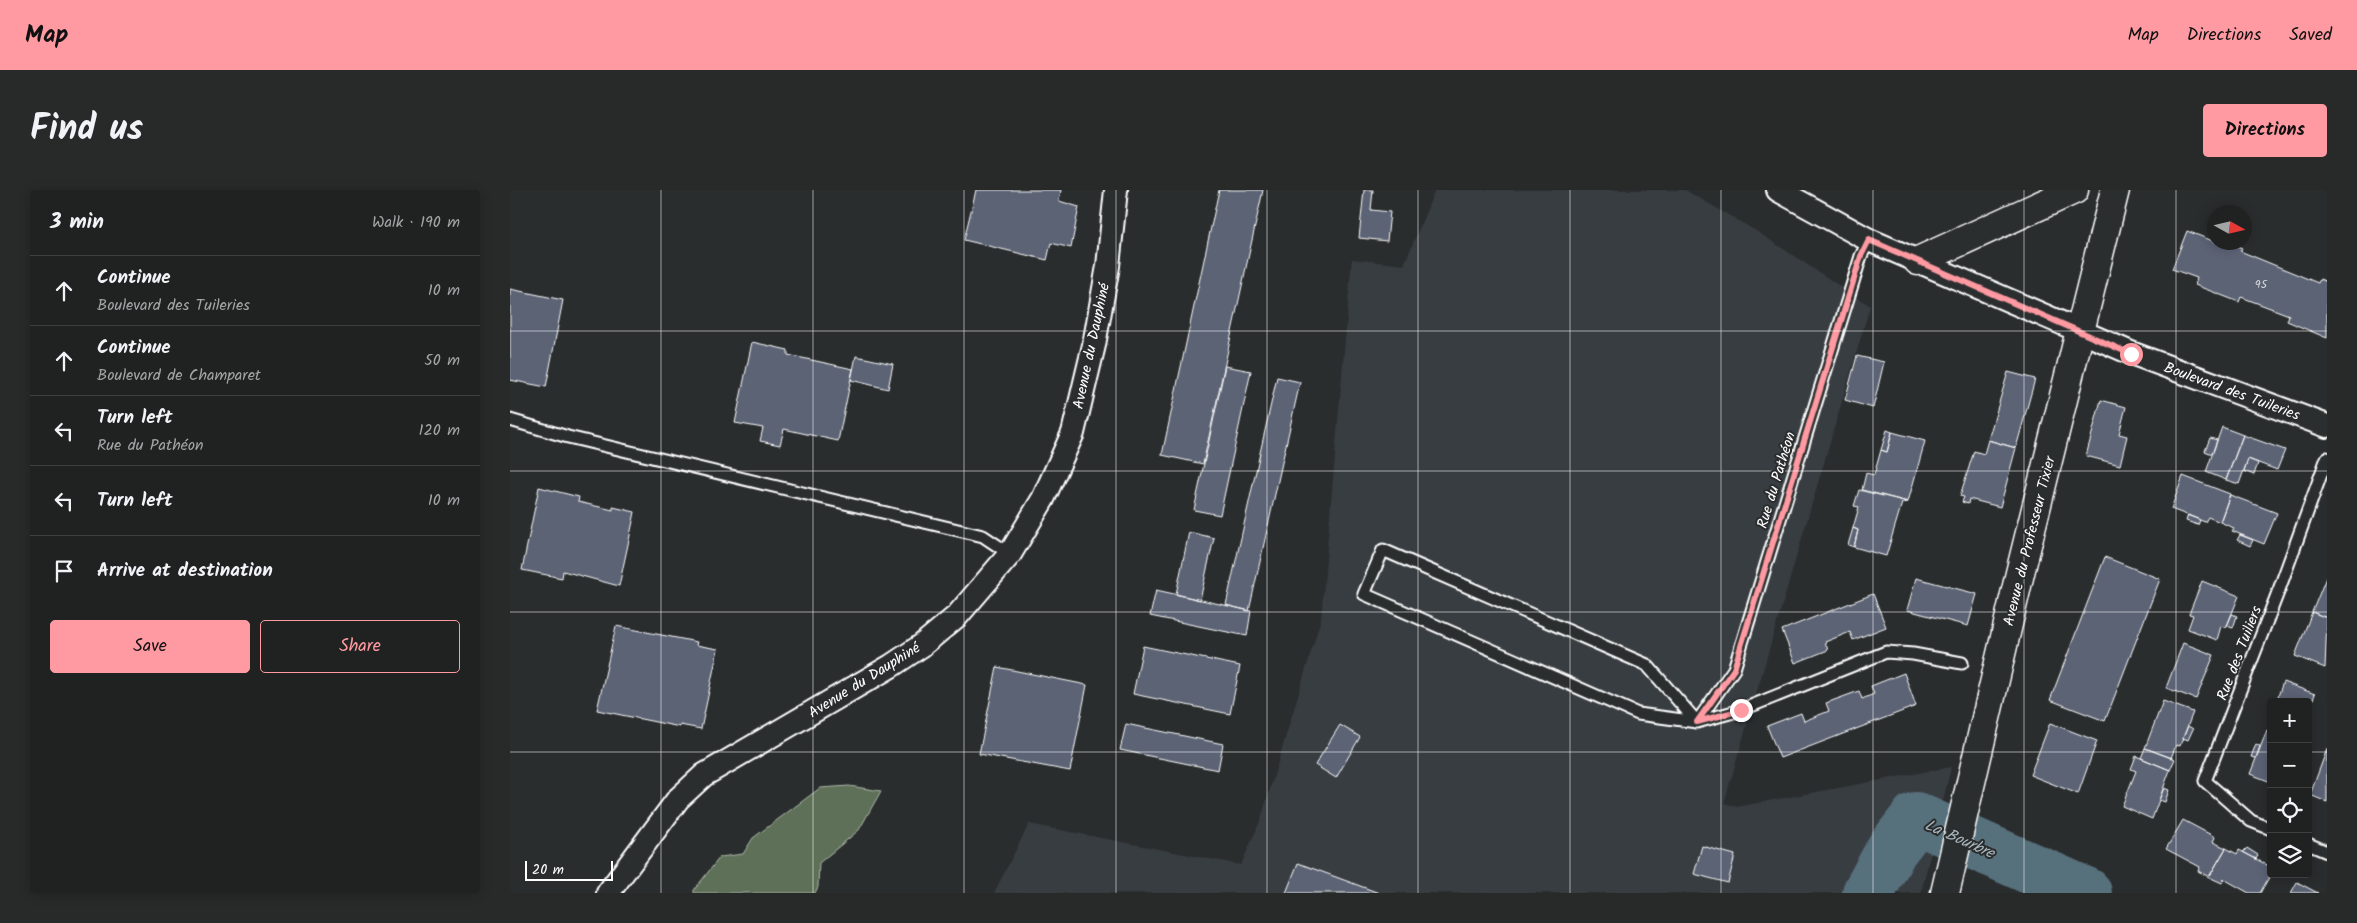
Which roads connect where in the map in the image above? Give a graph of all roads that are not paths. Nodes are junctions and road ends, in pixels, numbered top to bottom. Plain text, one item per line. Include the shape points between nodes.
1 (1116, 190) edge
2 (1778, 190) edge
3 (2074, 190) edge
4 (2116, 190) edge
5 (1869, 240) junction
6 (1918, 261) junction
7 (2082, 331) junction
8 (510, 420) edge
9 (2327, 426) edge
10 (2327, 458) edge
11 (1010, 554) junction
12 (1962, 663) dead end
13 (1697, 722) junction
14 (2267, 827) edge
15 (2312, 846) edge
16 (2327, 852) edge
17 (1946, 889) edge
18 (608, 893) edge

1 - 11 street, Avenue du Dauphiné via 1108,266 1094,345 1073,433 1043,499
2 - 5 street, Boulevard des Tuileries
3 - 6 main road
4 - 7 main road, Avenue du Professeur Tixier
5 - 6 street, Boulevard des Tuileries
5 - 13 lane, Rue du Pathéon via 1861,256 1734,669
6 - 7 street, Boulevard des Tuileries
7 - 9 street, Boulevard des Tuileries via 2131,354
7 - 17 main road, Avenue du Professeur Tixier via 2020,573
8 - 11 lane via 568,437 983,536
10 - 14 lane, Rue des Tuiliers via 2205,782 2251,821
11 - 18 street, Avenue du Dauphiné via 957,616 921,646 704,775 678,799
12 - 13 lane via 1886,652 1741,710
13 - 13 lane via 1647,665 1383,550 1364,594 1638,714
15 - 16 lane

